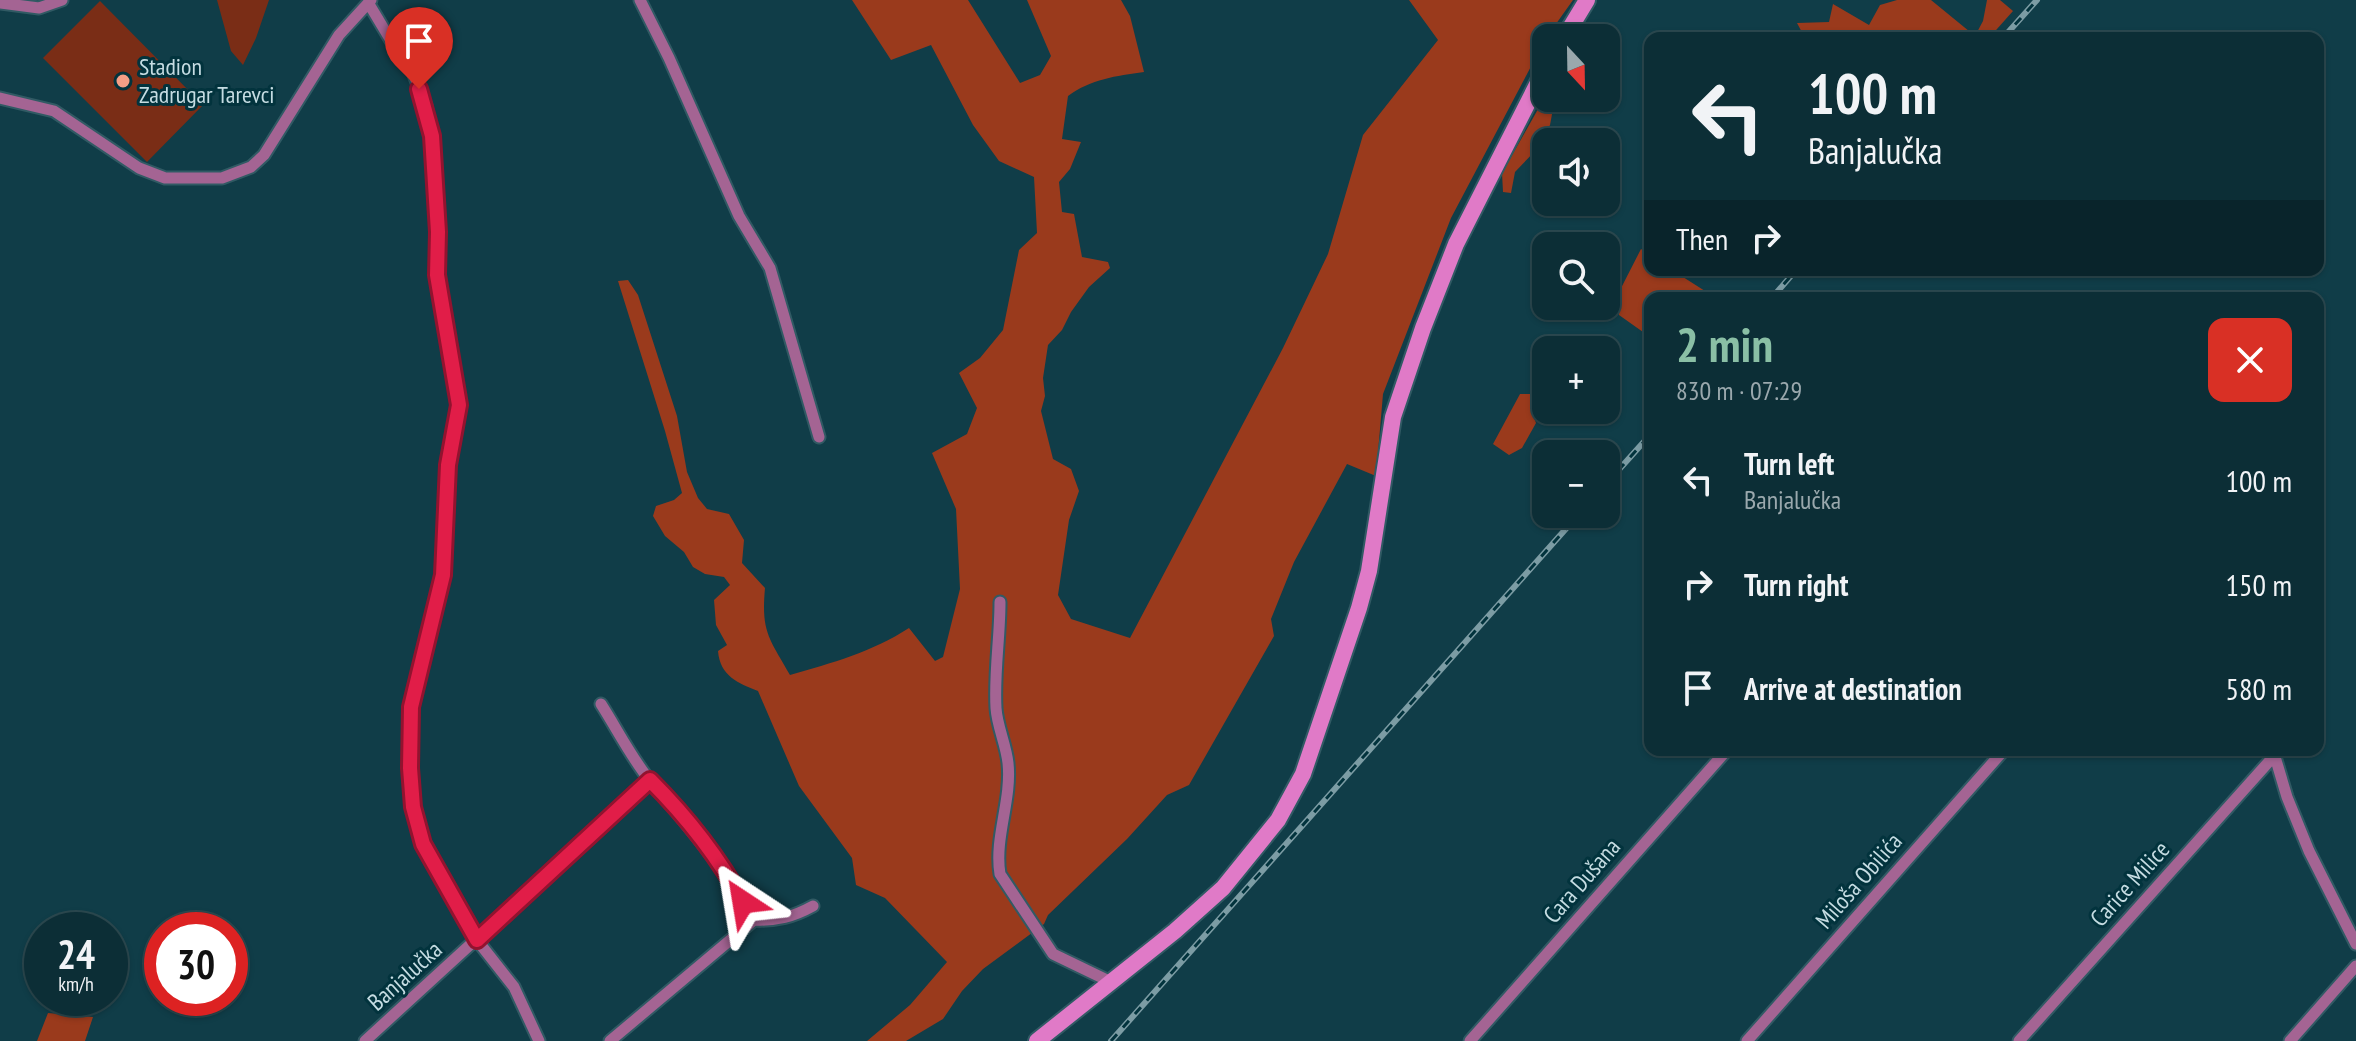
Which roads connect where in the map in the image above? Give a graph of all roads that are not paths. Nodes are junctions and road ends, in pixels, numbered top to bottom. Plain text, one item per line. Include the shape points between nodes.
1 (62, 0) edge
2 (640, 0) edge
3 (1587, 0) edge
4 (370, 2) edge
5 (0, 3) edge
6 (1572, 24) edge
7 (1532, 95) edge
8 (0, 98) edge
9 (819, 437) dead end
10 (1000, 602) dead end
11 (601, 704) dead end
12 (1722, 756) edge
13 (1999, 756) edge
14 (2271, 756) edge
15 (2275, 756) edge
16 (650, 780) junction
17 (813, 906) dead end
18 (754, 920) junction
19 (477, 940) junction
20 (2356, 944) edge
21 (2355, 968) edge
22 (1111, 982) junction
23 (365, 1041) edge
24 (539, 1041) edge
25 (610, 1041) edge
26 (1037, 1041) edge
27 (1470, 1041) edge
28 (1747, 1041) edge
29 (2019, 1041) edge
30 (2290, 1041) edge

1 - 5 street via 39,8
2 - 9 street via 739,216 770,268
3 - 6 main road
4 - 8 street via 339,35 264,155 251,167 222,178 165,178 139,168 54,111
4 - 19 street via 413,72 426,106 435,177 437,275 459,405 448,465 443,575 411,707 413,807 423,844
7 - 22 main road via 1456,244 1393,417 1365,584 1303,774 1278,820 1223,888
10 - 22 street via 996,711 1008,762 1008,796 1000,874 1053,954
11 - 16 street
12 - 27 street, Cara Dušana
13 - 28 street, Miloša Obilića
14 - 29 street, Carice Milice
15 - 20 street via 2309,851
16 - 18 street via 733,884
16 - 19 street, Banjalučka
17 - 18 street via 781,919
18 - 25 street
19 - 23 street, Banjalučka
19 - 24 street via 514,987
21 - 30 street
22 - 26 main road

